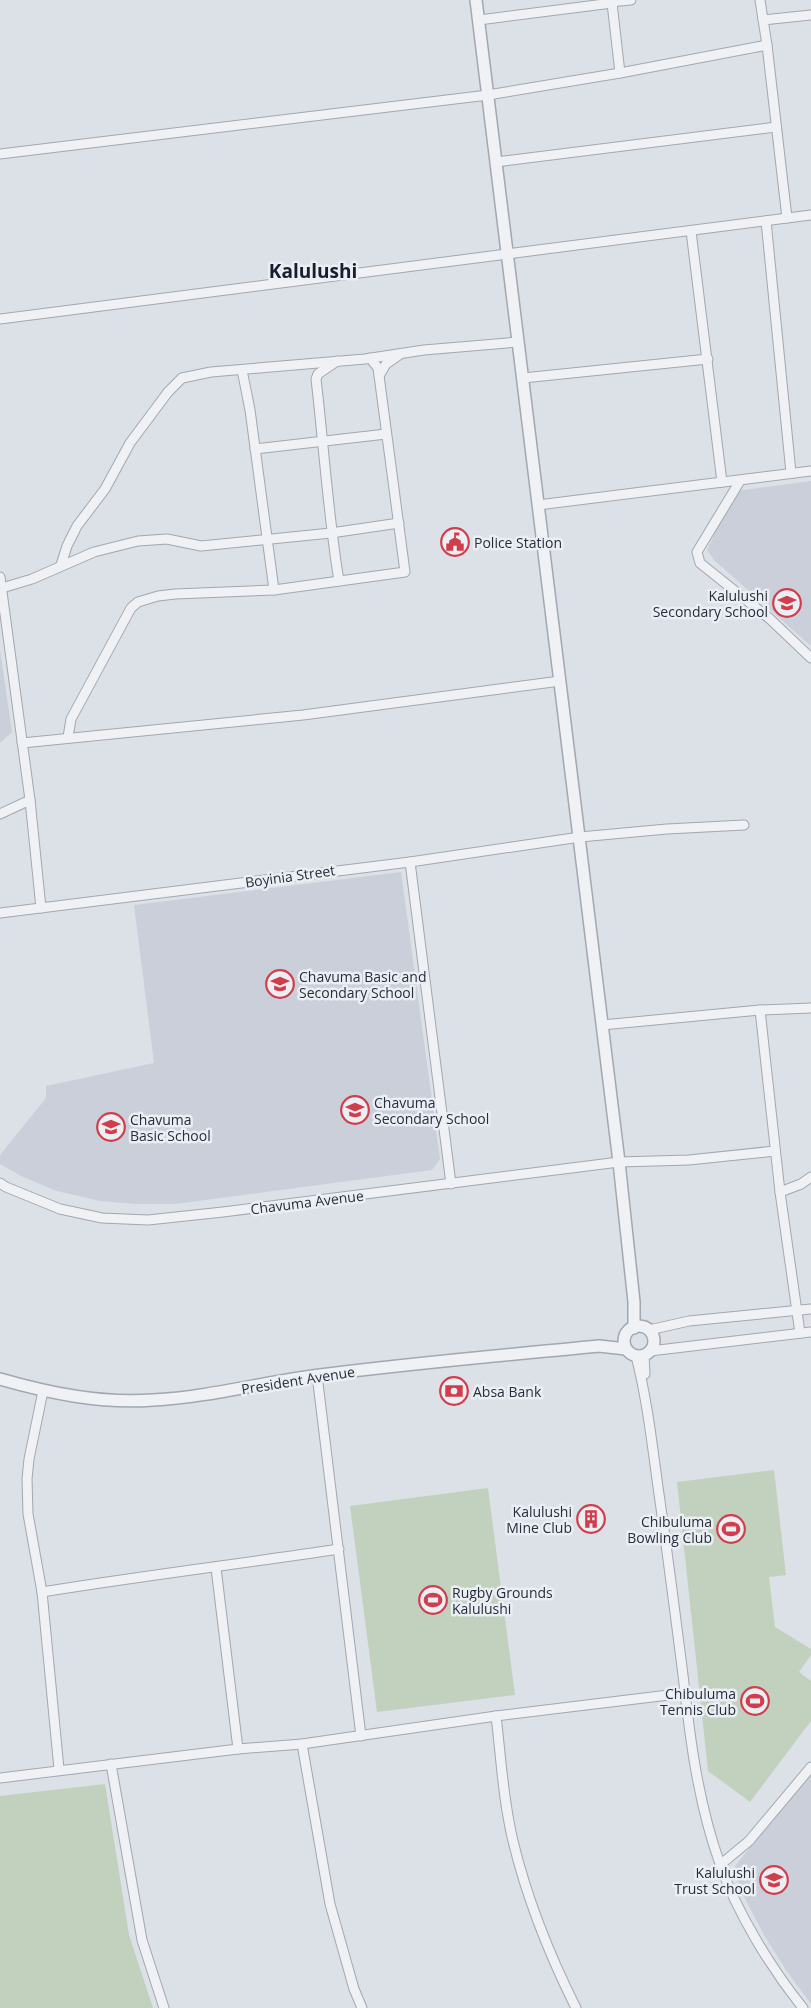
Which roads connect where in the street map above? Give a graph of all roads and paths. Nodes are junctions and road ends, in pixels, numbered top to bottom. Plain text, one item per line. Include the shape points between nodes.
1 (476, 0) edge
2 (631, 0) edge
3 (760, 0) edge
4 (618, 1) edge
5 (811, 15) edge
6 (479, 20) junction
7 (763, 20) junction
8 (767, 45) junction
9 (620, 73) junction
10 (488, 95) junction
11 (776, 127) junction
12 (0, 154) edge
13 (496, 162) junction
14 (811, 215) edge
15 (787, 218) junction
16 (766, 220) junction
17 (691, 231) junction
18 (508, 254) junction
19 (0, 319) edge
20 (518, 342) junction
21 (402, 353) junction
22 (370, 358) junction
23 (708, 359) junction
24 (339, 360) junction
25 (242, 370) junction
26 (379, 376) junction
27 (523, 378) junction
28 (386, 434) junction
29 (323, 442) junction
30 (255, 449) junction
31 (811, 471) edge
32 (792, 473) junction
33 (740, 480) junction
34 (722, 482) junction
35 (538, 505) junction
36 (400, 523) junction
37 (330, 532) junction
38 (266, 540) junction
39 (61, 565) junction
40 (0, 577) edge
41 (339, 581) junction
42 (2, 588) junction
43 (274, 590) junction
44 (811, 658) edge
45 (560, 681) junction
46 (68, 737) junction
47 (22, 743) junction
48 (30, 800) junction
49 (0, 814) edge
50 (744, 825) dead end
51 (580, 837) junction
52 (410, 862) junction
53 (41, 908) junction
54 (0, 913) edge
55 (811, 1008) edge
56 (760, 1010) junction
57 (602, 1026) junction
58 (775, 1150) junction
59 (619, 1162) junction
60 (811, 1177) edge
61 (0, 1183) edge
62 (451, 1184) junction
63 (780, 1192) junction
64 (811, 1309) edge
65 (797, 1311) junction
66 (638, 1330) junction
67 (811, 1332) edge
68 (800, 1333) junction
69 (598, 1346) junction
70 (626, 1349) junction
71 (644, 1354) junction
72 (317, 1375) junction
73 (0, 1379) edge
74 (43, 1391) junction
75 (339, 1549) junction
76 (216, 1568) junction
77 (42, 1592) junction
78 (685, 1693) junction
79 (496, 1716) junction
80 (361, 1736) junction
81 (302, 1744) junction
82 (238, 1749) junction
83 (111, 1764) junction
84 (811, 1767) edge
85 (59, 1769) junction
86 (0, 1778) edge
87 (720, 1865) junction
88 (164, 2008) edge
89 (362, 2008) edge
90 (576, 2008) edge
91 (803, 2008) edge

1 - 6 street
2 - 4 street
3 - 7 street
4 - 6 street
4 - 9 street
5 - 7 street
6 - 10 street
7 - 8 street
8 - 9 street
8 - 11 street
9 - 10 street
10 - 12 street
10 - 13 street
11 - 13 street
11 - 15 street
13 - 18 street
14 - 15 street
15 - 16 street
16 - 17 street
16 - 32 street
17 - 18 street
17 - 23 street
18 - 19 street
18 - 20 street
20 - 21 street
20 - 27 street
21 - 22 street
21 - 26 street via 386,364
22 - 24 street
22 - 26 street via 378,368
23 - 27 street
23 - 34 street
24 - 25 street
24 - 29 street via 317,377
25 - 30 street
25 - 39 street via 211,372 182,378 175,383 130,443 105,489 77,526
26 - 28 street
27 - 35 street
28 - 29 street
28 - 36 street
29 - 30 street
29 - 37 street
30 - 38 street
31 - 32 street
32 - 33 street
33 - 34 street
33 - 44 street via 697,557 705,569 770,619
34 - 35 street
35 - 45 street
36 - 37 street
36 - 41 street via 405,572
37 - 38 street
37 - 41 street
38 - 39 street via 201,546 180,540 151,539 117,545
38 - 43 street
39 - 42 street via 32,579
40 - 42 street
41 - 43 street
42 - 47 street
43 - 46 street via 175,594 138,602 131,608 71,719
45 - 46 street via 303,714
45 - 51 street
46 - 47 street
47 - 48 street
48 - 49 street
48 - 53 street
50 - 51 street, Boyinia Street
51 - 52 street, Boyinia Street
51 - 57 street
52 - 53 street, Boyinia Street
52 - 62 street
53 - 54 street, Boyinia Street
55 - 56 street
56 - 57 street
56 - 58 street
57 - 59 street
58 - 59 street, Chavuma Avenue via 689,1160
58 - 63 street
59 - 62 street, Chavuma Avenue
59 - 66 street
60 - 63 street
61 - 62 street, Chavuma Avenue via 60,1209 102,1218 148,1220
63 - 65 street
64 - 65 street
65 - 66 street via 689,1321
65 - 68 street
66 - 69 street, President Avenue
66 - 70 street via 624,1340
66 - 71 street via 654,1340
67 - 68 street
68 - 71 street
69 - 70 street, President Avenue
69 - 72 street, President Avenue
70 - 71 street
71 - 78 street via 645,1390
72 - 74 street, President Avenue via 204,1395 151,1400 111,1400
72 - 75 street
73 - 74 street, President Avenue
74 - 77 street via 27,1479 28,1514
75 - 76 street
75 - 80 street
76 - 77 street
76 - 82 street
77 - 85 street
78 - 79 street
78 - 87 street via 703,1809
79 - 80 street
79 - 90 street via 512,1839 554,1964
80 - 81 street
81 - 82 street
81 - 89 street via 330,1904
82 - 83 street
83 - 85 street
83 - 88 street via 142,1940
84 - 87 street via 749,1841
85 - 86 street
87 - 91 street via 755,1937

